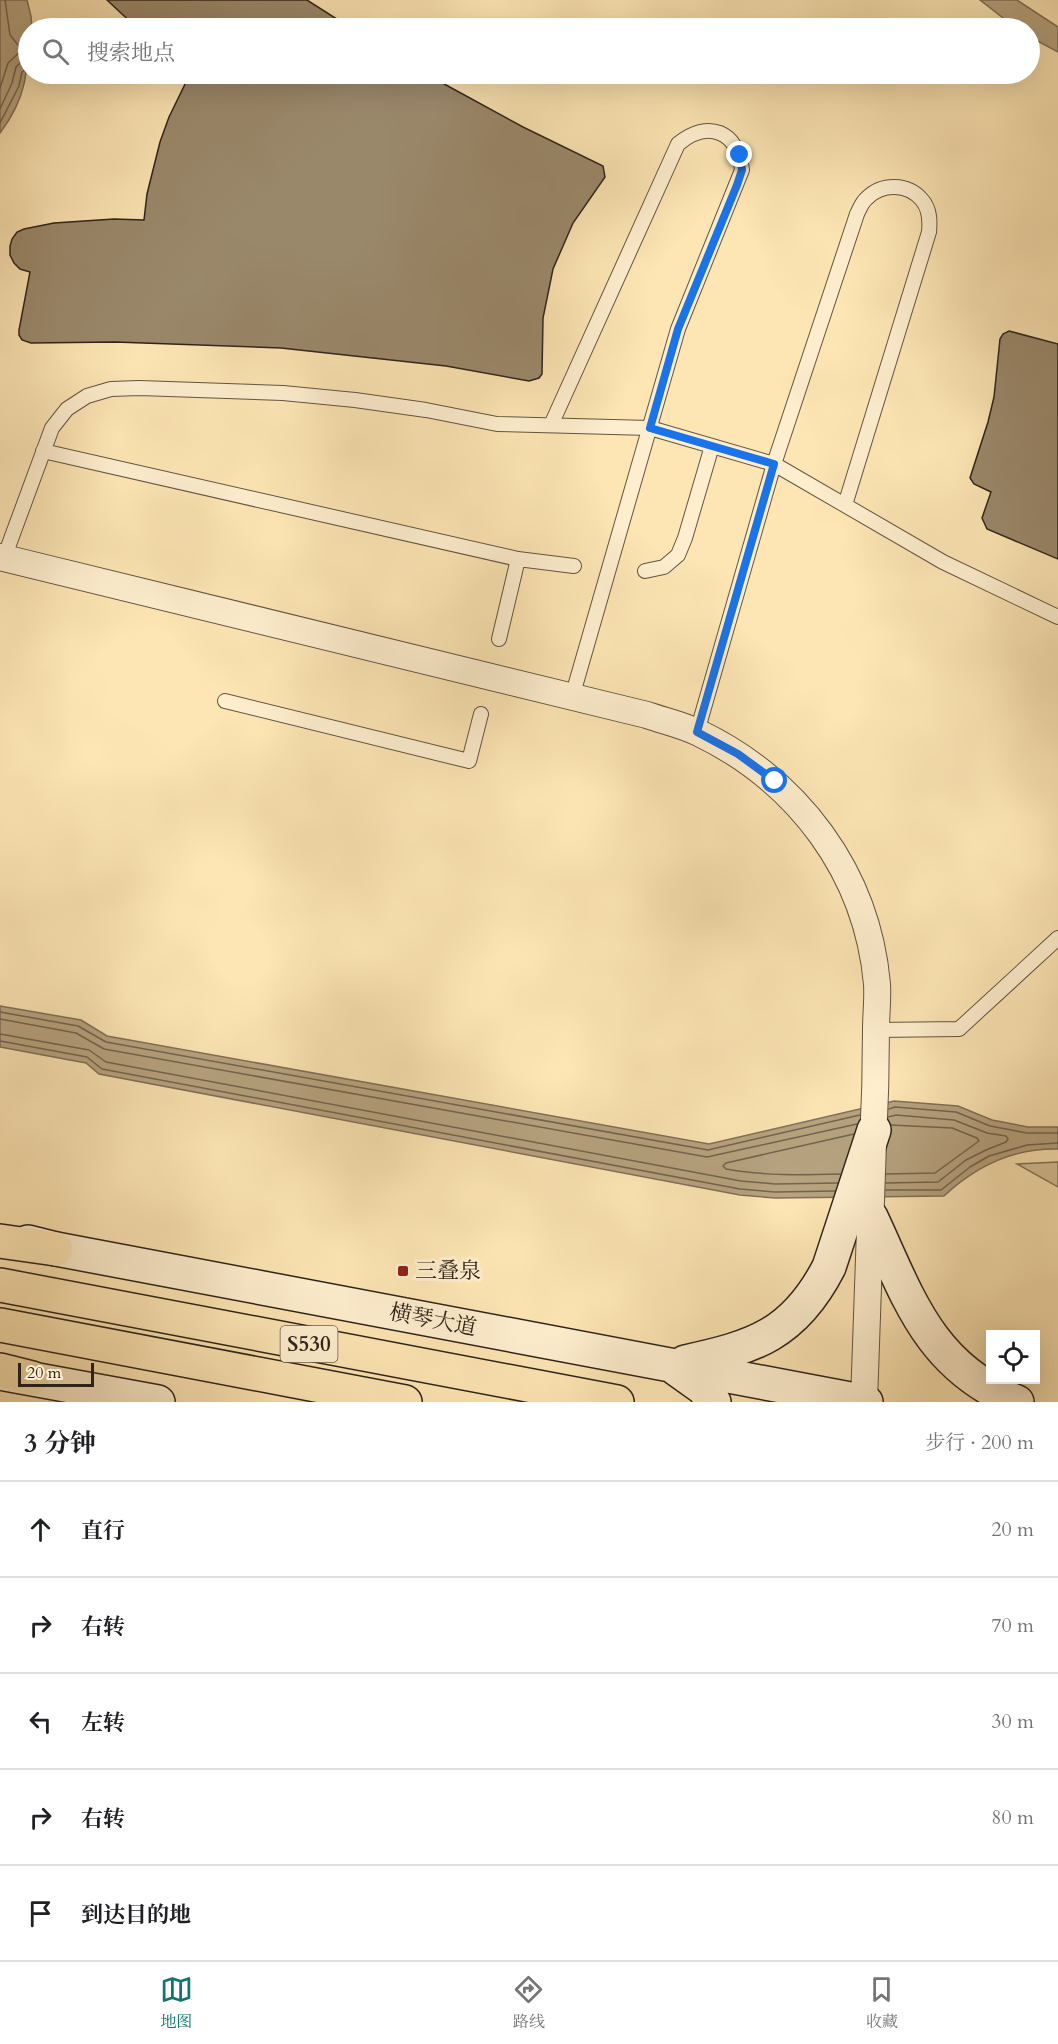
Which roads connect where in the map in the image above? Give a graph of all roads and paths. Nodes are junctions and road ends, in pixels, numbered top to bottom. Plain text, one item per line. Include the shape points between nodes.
1 (551, 425) junction
2 (650, 428) junction
3 (712, 446) junction
4 (43, 451) junction
5 (774, 464) junction
6 (845, 505) junction
7 (2, 558) edge
8 (518, 560) junction
9 (574, 566) dead end
10 (645, 572) dead end
11 (1058, 617) edge
12 (499, 639) dead end
13 (572, 697) junction
14 (225, 701) dead end
15 (481, 714) dead end
16 (697, 732) junction
17 (1058, 938) edge
18 (876, 1030) junction
19 (874, 1130) joint
20 (858, 1216) junction
21 (0, 1235) edge
22 (0, 1241) edge
23 (56, 1249) junction
24 (0, 1285) edge
25 (0, 1325) edge
26 (671, 1365) junction
27 (0, 1372) edge
28 (158, 1402) edge
29 (405, 1402) edge
30 (617, 1402) edge
31 (714, 1402) edge
32 (864, 1402) edge
33 (1017, 1402) edge

1 - 2 lane
1 - 2 lane via 678,144 689,134 704,130 720,133 740,155 742,170 678,329
1 - 4 lane via 497,424 406,407 283,393 111,389 87,396 67,409 52,428
2 - 3 lane
2 - 13 lane
3 - 5 lane
3 - 10 lane via 678,555 664,567
4 - 7 lane
4 - 8 lane
5 - 6 lane
5 - 6 lane via 857,214 865,199 878,189 894,186 910,190 923,201 930,216 929,232
5 - 16 lane
6 - 11 lane via 943,562
7 - 13 street
8 - 9 lane
8 - 12 lane
13 - 16 street
14 - 15 lane via 469,761
16 - 18 street via 738,754 775,781 807,815 834,853 855,894 869,938 877,984
17 - 18 lane via 959,1029
18 - 19 street
19 - 20 main road
20 - 26 main road via 818,1288 787,1323 747,1347
20 - 32 street
20 - 33 main road via 917,1316 949,1359 992,1391
21 - 23 main road, 横琴大道
22 - 23 main road
23 - 26 main road, 横琴大道
24 - 30 main road, S530
25 - 29 main road, S530
26 - 31 main road via 703,1388
26 - 32 main road, 横琴大道
27 - 28 main road

